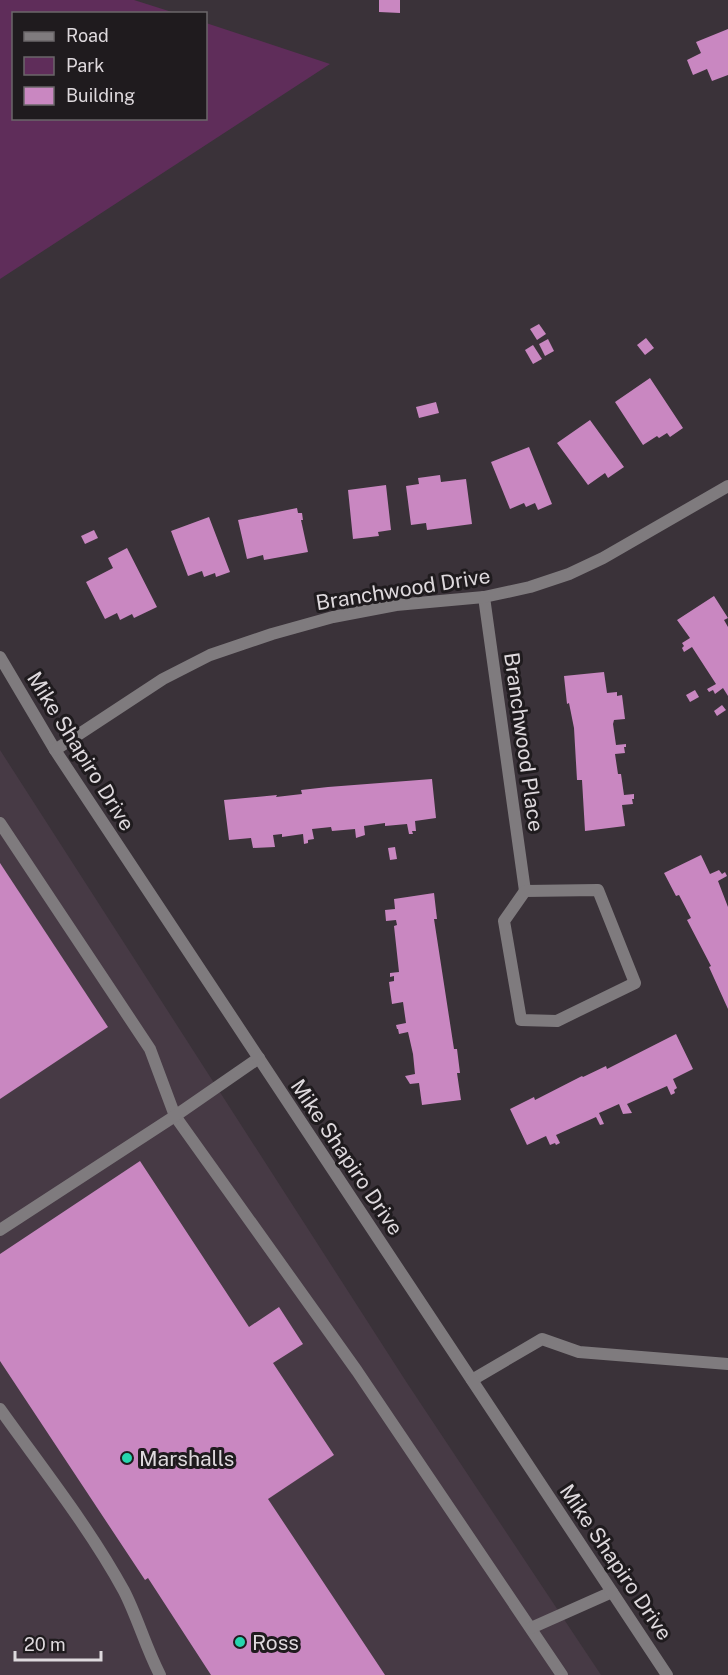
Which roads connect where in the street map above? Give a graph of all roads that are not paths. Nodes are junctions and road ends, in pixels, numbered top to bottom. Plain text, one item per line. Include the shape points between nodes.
1 (727, 490) edge
2 (484, 597) junction
3 (0, 657) edge
4 (55, 750) junction
5 (0, 823) edge
6 (525, 891) junction
7 (259, 1058) junction
8 (175, 1116) junction
9 (0, 1230) edge
10 (728, 1364) edge
11 (472, 1380) junction
12 (0, 1409) edge
13 (612, 1592) junction
14 (531, 1628) junction
15 (160, 1675) edge
16 (562, 1675) edge
17 (667, 1675) edge

1 - 2 street, Branchwood Drive via 570,574
2 - 4 street, Branchwood Drive via 396,605 333,617 210,655 163,679
2 - 6 street, Branchwood Place
3 - 4 street, Mike Shapiro Drive
4 - 7 street, Mike Shapiro Drive
5 - 8 street via 150,1049
6 - 6 street via 504,921 521,1020 557,1021 635,983 598,890
7 - 8 street
7 - 11 street, Mike Shapiro Drive
8 - 9 street
8 - 14 street via 357,1371
10 - 11 street via 579,1352 542,1339
11 - 13 street, Mike Shapiro Drive
12 - 15 street via 125,1593
13 - 14 street
13 - 17 street, Mike Shapiro Drive
14 - 16 street

